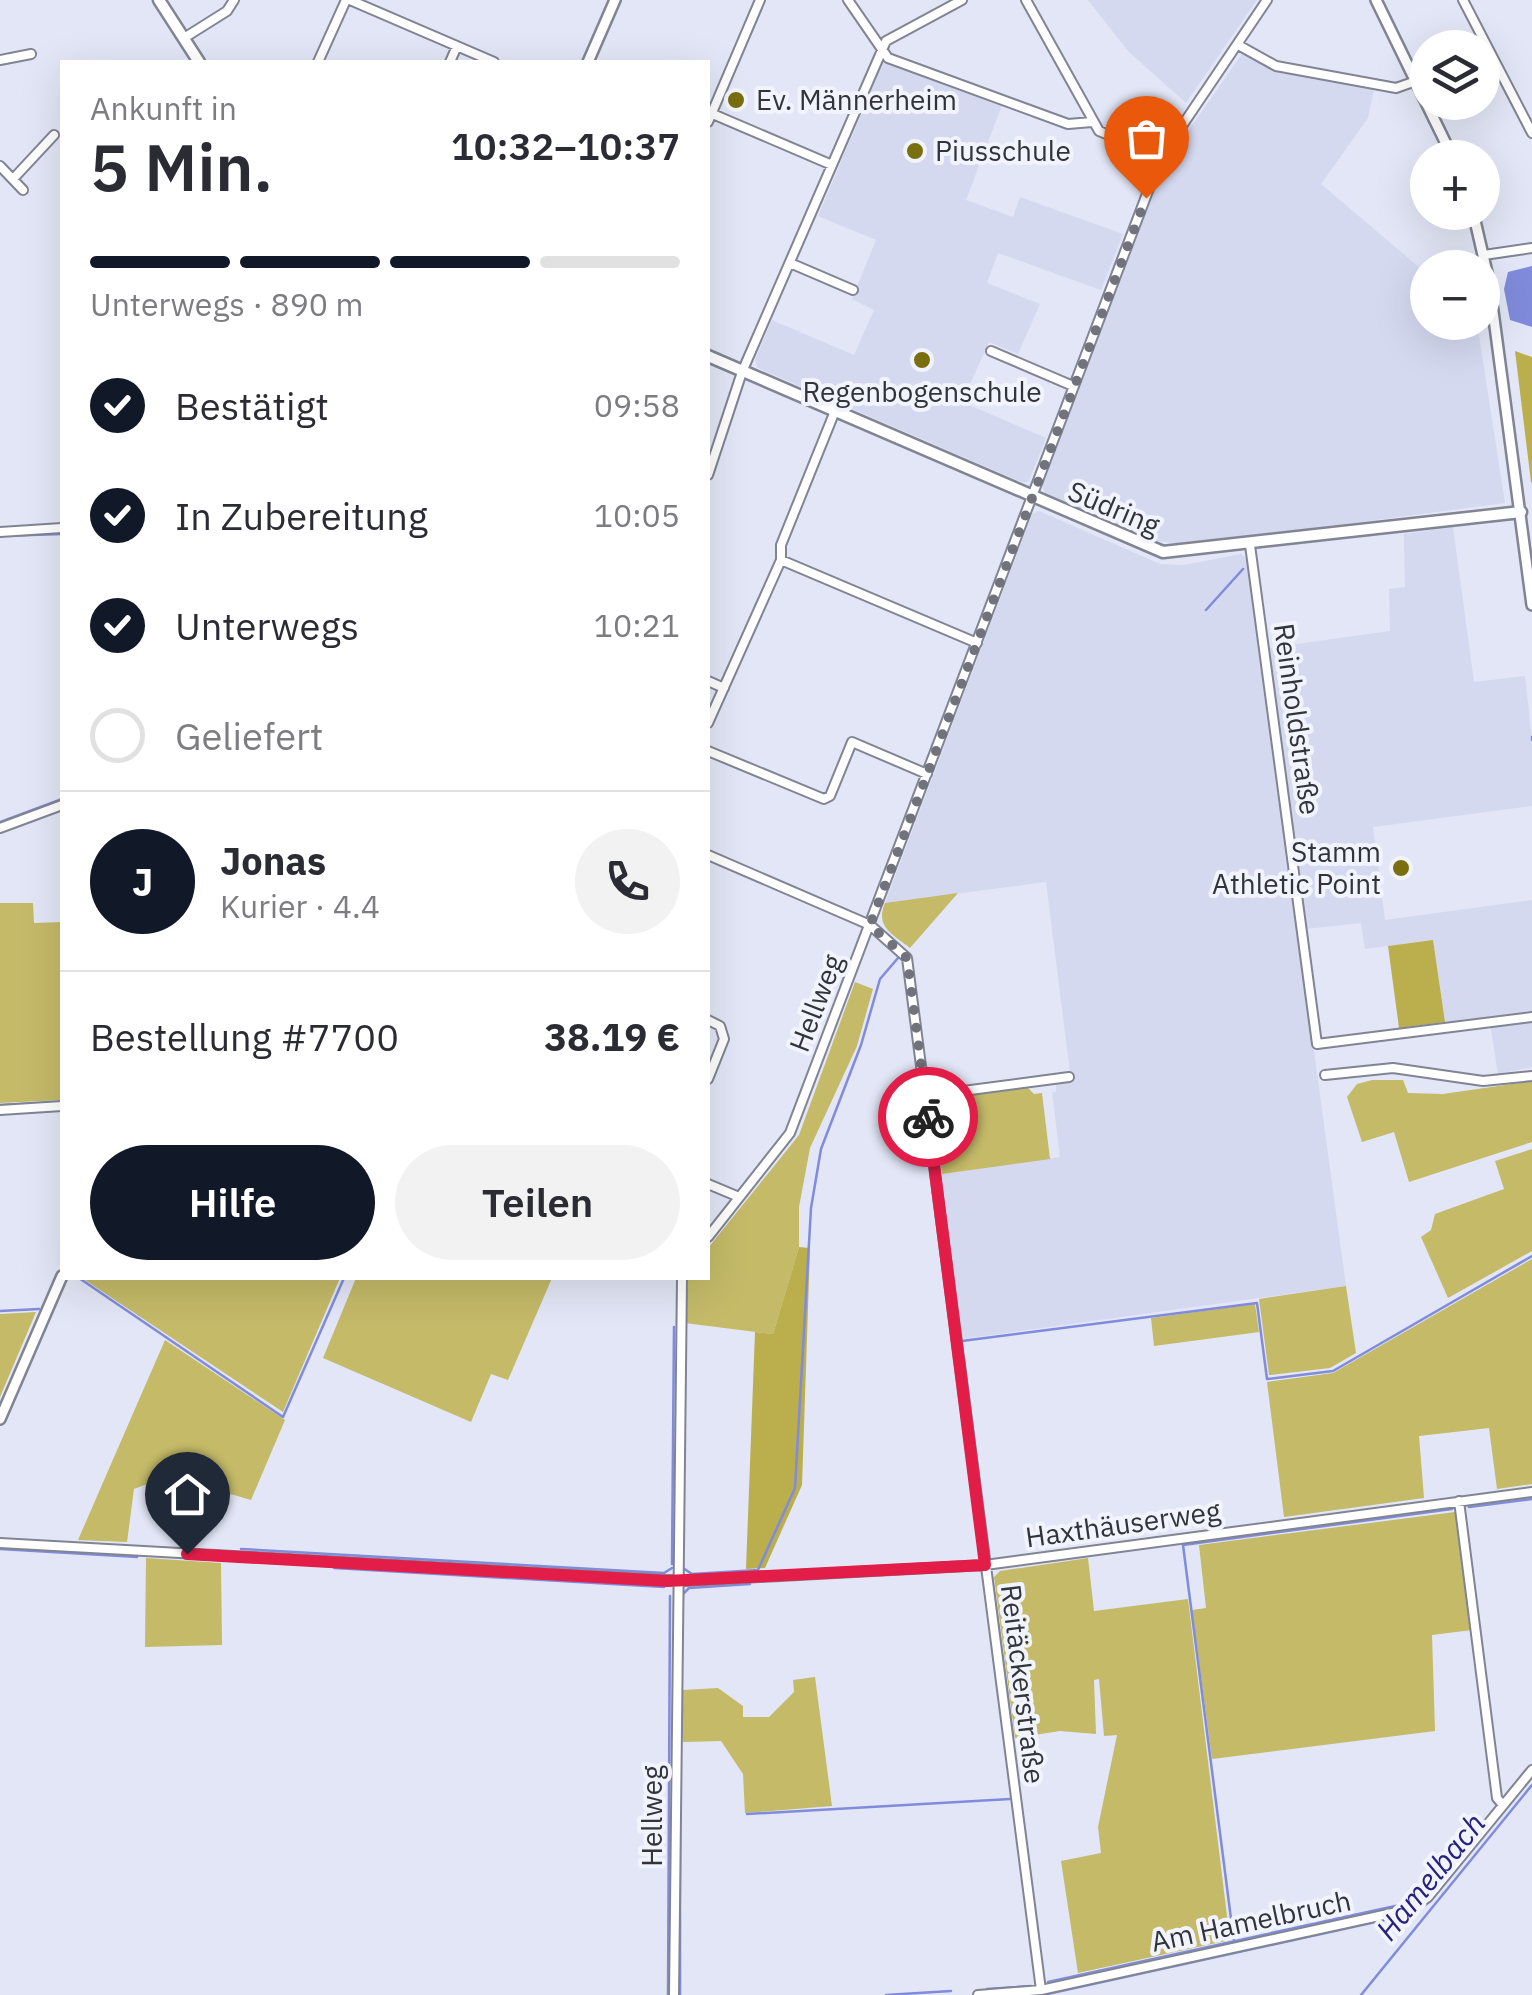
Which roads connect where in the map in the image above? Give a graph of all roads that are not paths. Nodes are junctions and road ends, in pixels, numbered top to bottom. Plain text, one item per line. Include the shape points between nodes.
1 (160, 0) edge
2 (234, 0) edge
3 (348, 0) edge
4 (615, 0) edge
5 (760, 0) edge
6 (848, 0) edge
7 (962, 0) edge
8 (1026, 0) edge
9 (1267, 0) edge
10 (1376, 0) edge
11 (1464, 0) edge
12 (184, 38) junction
13 (457, 46) junction
14 (1240, 46) junction
15 (880, 52) junction
16 (31, 54) dead end
17 (0, 60) edge
18 (199, 60) edge
19 (319, 60) edge
20 (451, 60) edge
21 (489, 60) edge
22 (590, 60) edge
23 (1410, 69) edge
24 (1410, 83) edge
25 (710, 114) edge
26 (710, 116) edge
27 (1092, 122) junction
28 (1532, 133) edge
29 (54, 135) dead end
30 (1161, 158) junction
31 (832, 165) junction
32 (0, 166) edge
33 (13, 179) junction
34 (23, 190) dead end
35 (1532, 248) edge
36 (1500, 253) edge
37 (790, 263) junction
38 (853, 290) dead end
39 (1498, 340) edge
40 (990, 351) dead end
41 (710, 357) edge
42 (742, 372) junction
43 (1072, 386) junction
44 (834, 411) junction
45 (710, 469) edge
46 (1031, 497) junction
47 (1526, 511) edge
48 (60, 528) edge
49 (0, 532) edge
50 (1250, 545) junction
51 (780, 560) junction
52 (1532, 605) edge
53 (977, 643) junction
54 (710, 682) edge
55 (724, 688) junction
56 (710, 719) edge
57 (710, 751) edge
58 (927, 774) junction
59 (60, 806) edge
60 (0, 828) edge
61 (710, 856) edge
62 (870, 925) junction
63 (1532, 1017) edge
64 (710, 1021) edge
65 (710, 1075) edge
66 (1325, 1075) dead end
67 (1531, 1076) edge
68 (1069, 1077) dead end
69 (925, 1096) junction
70 (60, 1106) edge
71 (0, 1110) edge
72 (710, 1185) edge
73 (739, 1197) junction
74 (710, 1233) edge
75 (60, 1280) edge
76 (682, 1280) edge
77 (0, 1420) edge
78 (1532, 1492) edge
79 (1459, 1501) junction
80 (0, 1542) edge
81 (985, 1565) junction
82 (677, 1581) junction
83 (1532, 1770) edge
84 (1503, 1805) junction
85 (1041, 1990) junction
86 (674, 1995) edge
87 (978, 1995) edge

1 - 12 main road
2 - 12 street
3 - 13 street
3 - 19 street
4 - 22 street
5 - 25 street
6 - 15 street
7 - 15 street via 886,41
8 - 27 street
9 - 14 street, Hellweg
10 - 23 street
11 - 28 street
12 - 18 main road
13 - 20 street
13 - 21 street
14 - 24 street via 1276,66 1396,88
14 - 30 street, Hellweg
15 - 27 street via 1068,124
15 - 31 street
16 - 17 street
26 - 31 street
27 - 30 street via 1112,140
29 - 33 street
30 - 43 street, Hellweg
31 - 37 street
32 - 33 street
33 - 34 street
35 - 36 street
37 - 38 street
37 - 42 street
39 - 47 street
40 - 43 street
41 - 42 main road, Südring
42 - 44 main road, Südring
42 - 45 street
43 - 46 street, Hellweg
44 - 46 main road, Südring
44 - 51 street
46 - 50 main road, Südring via 1163,552
46 - 53 street, Hellweg
47 - 50 main road, Südring
47 - 52 street
48 - 49 street
50 - 63 street, Reinholdstraße via 1317,1044
51 - 53 street
51 - 55 street
53 - 58 street, Hellweg
54 - 55 street
55 - 56 street
57 - 58 street via 824,799 852,742
58 - 62 street, Hellweg
59 - 60 street
61 - 62 street, Reitäckerstraße
62 - 69 street, Reitäckerstraße via 907,958
62 - 73 street, Hellweg via 790,1132
64 - 65 street via 720,1026 724,1040
66 - 67 street via 1393,1068 1483,1081
68 - 69 street
69 - 81 street, Reitäckerstraße
70 - 71 street
72 - 73 street
73 - 74 street, Hellweg
75 - 77 street
76 - 82 street, Hellweg
78 - 79 street, Haxthäuserweg
79 - 81 street, Haxthäuserweg
79 - 84 street
80 - 82 street, Haxthäuserweg
81 - 82 street, Haxthäuserweg
81 - 85 street, Reitäckerstraße
82 - 86 street, Hellweg
83 - 84 street, Am Hamelbruch
84 - 85 street, Am Hamelbruch via 1428,1898 1411,1909
85 - 87 street, Am Hamelbruch

